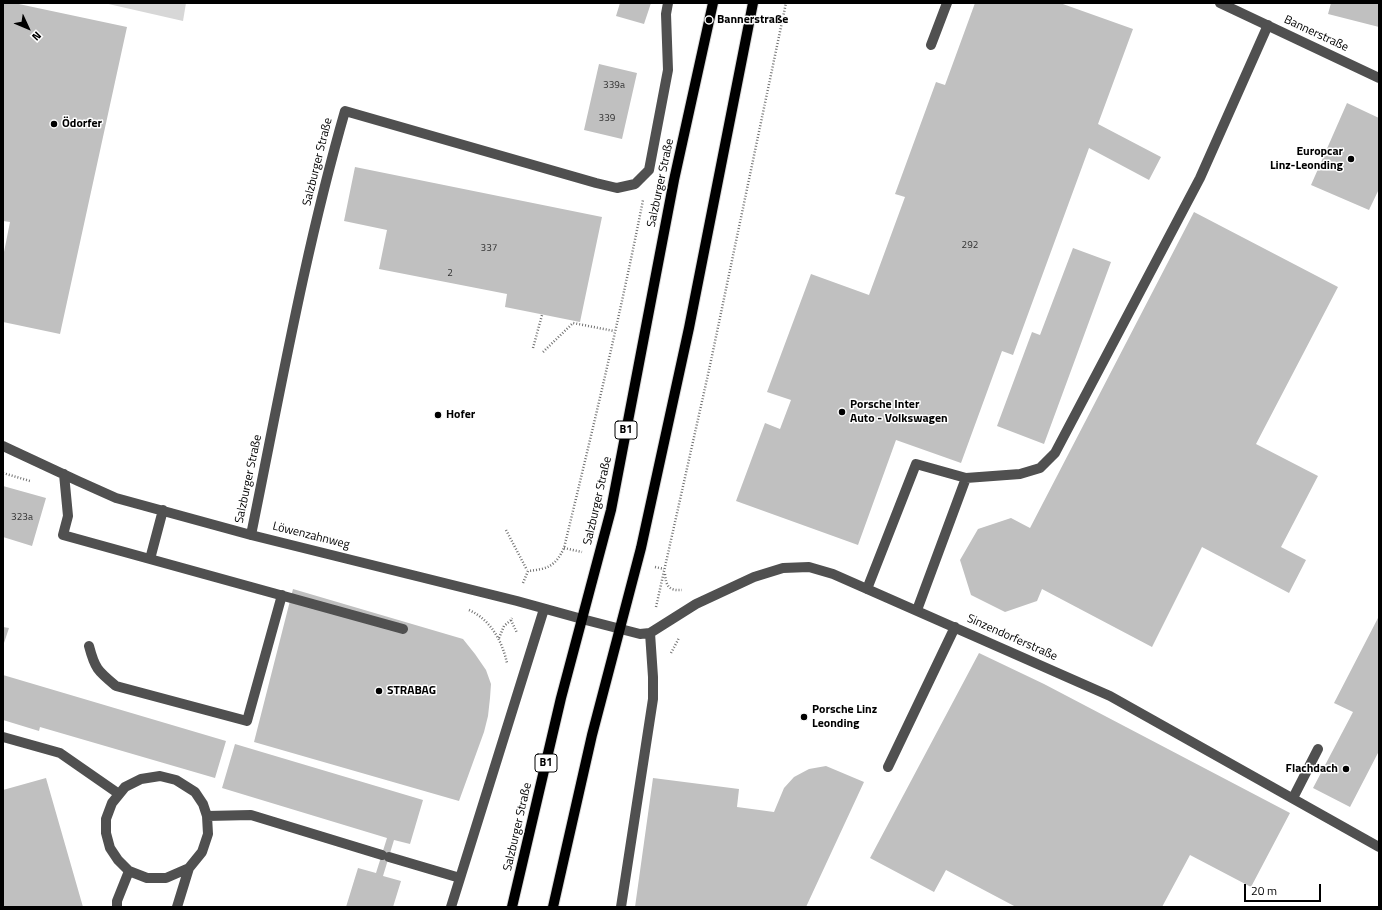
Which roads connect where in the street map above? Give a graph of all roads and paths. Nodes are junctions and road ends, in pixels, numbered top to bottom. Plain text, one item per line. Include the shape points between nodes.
1 (668, 3) edge
2 (713, 3) edge
3 (753, 3) edge
4 (786, 3) edge
5 (947, 3) edge
6 (1220, 3) edge
7 (1268, 25) junction
8 (931, 45) dead end
9 (1379, 78) edge
10 (649, 170) junction
11 (542, 315) dead end
12 (614, 332) junction
13 (533, 348) dead end
14 (543, 352) dead end
15 (3, 446) edge
16 (64, 474) junction
17 (966, 478) junction
18 (163, 510) junction
19 (506, 530) dead end
20 (251, 535) junction
21 (150, 559) junction
22 (528, 571) junction
23 (867, 589) junction
24 (282, 596) junction
25 (517, 601) junction
26 (544, 609) junction
27 (917, 610) junction
28 (582, 620) junction
29 (955, 627) junction
30 (403, 629) dead end
31 (620, 629) junction
32 (650, 632) junction
33 (681, 635) dead end
34 (499, 638) dead end
35 (89, 646) dead end
36 (670, 656) dead end
37 (3, 737) edge
38 (1318, 749) dead end
39 (888, 766) dead end
40 (119, 794) junction
41 (1293, 798) junction
42 (207, 816) junction
43 (1379, 846) edge
44 (189, 868) junction
45 (129, 871) junction
46 (460, 878) junction
47 (118, 907) edge
48 (177, 907) edge
49 (451, 907) edge
50 (512, 907) edge
51 (553, 907) edge
52 (621, 907) edge

1 - 10 street, Salzburger Straße via 668,70
2 - 28 main road, Salzburger Straße / B1 via 674,180 611,510
3 - 31 main road via 689,328 641,548
4 - 32 path
5 - 8 street
6 - 7 street, Bannerstraße
7 - 9 street, Bannerstraße
7 - 17 street via 1200,178 1055,453 1040,468 1020,474
10 - 12 path
10 - 20 street, Salzburger Straße via 635,184 616,188 345,111 329,166
11 - 13 path
12 - 14 path via 573,323
12 - 22 path via 564,548 555,563
15 - 16 street, Löwenzahnweg
16 - 18 street, Löwenzahnweg via 116,498
16 - 21 street via 68,516 63,535
17 - 23 street via 916,464
17 - 27 street
18 - 20 street, Löwenzahnweg
18 - 21 street
19 - 22 path
20 - 25 street, Löwenzahnweg
21 - 24 street
22 - 25 path
23 - 27 street, Sinzendorferstraße
23 - 32 street, Sinzendorferstraße via 809,567 783,568 754,577 696,604
24 - 30 street
24 - 35 street via 246,721 116,686 99,673
25 - 26 street, Löwenzahnweg
25 - 34 path via 511,620 504,626
26 - 28 street, Löwenzahnweg
26 - 46 street
27 - 29 street, Sinzendorferstraße
28 - 31 street, Löwenzahnweg
28 - 50 main road, Salzburger Straße / B1
29 - 39 street
29 - 41 street, Sinzendorferstraße via 1110,696
31 - 32 street via 640,634
31 - 51 main road via 592,735
32 - 52 street via 653,699
33 - 36 path
37 - 40 street via 60,753
38 - 41 street
40 - 42 street via 125,787 141,779 160,776 176,780 195,792
40 - 45 street via 106,819 106,833 110,848
41 - 43 street, Sinzendorferstraße
42 - 44 street via 208,834 202,852
42 - 46 street via 251,815
44 - 45 street via 166,878 147,878
44 - 48 street
45 - 47 street via 117,901
46 - 49 street

